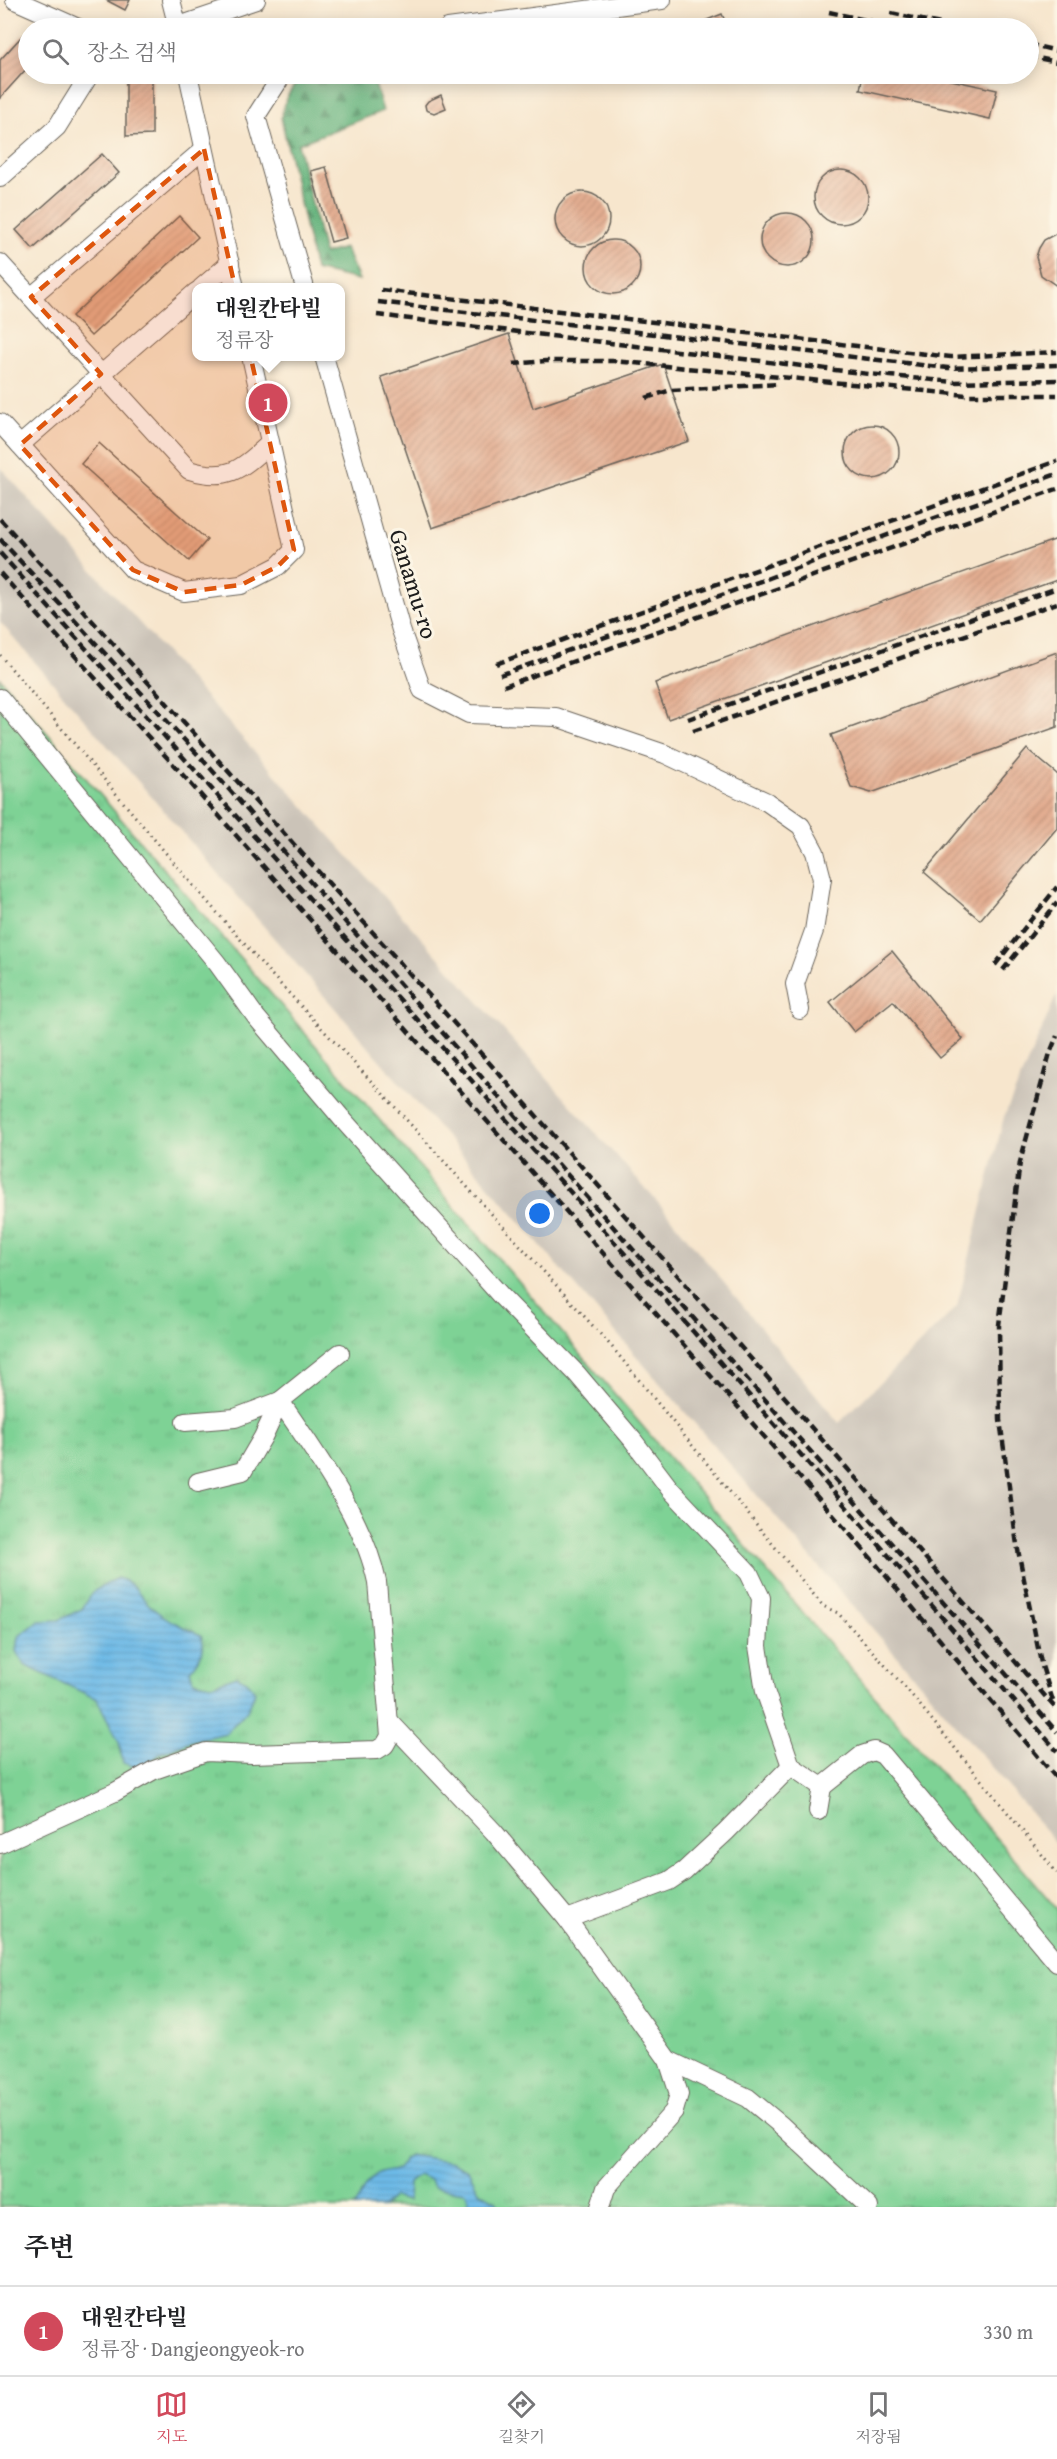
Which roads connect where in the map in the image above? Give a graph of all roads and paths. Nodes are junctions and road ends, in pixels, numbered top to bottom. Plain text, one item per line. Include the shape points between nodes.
1 (15, 0) edge
2 (171, 0) edge
3 (256, 0) edge
4 (662, 0) edge
5 (56, 18) edge
6 (174, 18) edge
7 (205, 18) edge
8 (524, 18) edge
9 (84, 84) edge
10 (190, 84) edge
11 (277, 84) edge
12 (204, 149) junction
13 (0, 178) edge
14 (0, 263) edge
15 (230, 263) junction
16 (207, 283) edge
17 (234, 283) edge
18 (303, 283) edge
19 (192, 295) edge
20 (31, 297) junction
21 (252, 361) edge
22 (325, 361) edge
23 (101, 374) junction
24 (0, 423) edge
25 (270, 443) junction
26 (20, 445) junction
27 (0, 655) edge
28 (0, 698) edge
29 (800, 1010) dead end
30 (340, 1353) dead end
31 (280, 1401) junction
32 (185, 1422) dead end
33 (198, 1482) dead end
34 (390, 1722) junction
35 (791, 1766) junction
36 (822, 1787) junction
37 (818, 1811) dead end
38 (0, 1844) edge
39 (1057, 1873) edge
40 (567, 1919) junction
41 (1057, 1963) edge
42 (668, 2060) junction
43 (600, 2207) edge
44 (868, 2207) edge

1 - 5 street
2 - 6 street
3 - 7 street
4 - 8 street
9 - 13 street via 57,127
10 - 12 street
11 - 18 street via 256,116
12 - 15 street
12 - 20 street
14 - 20 street
15 - 16 street
15 - 17 street
19 - 23 street
20 - 23 street
21 - 25 street
22 - 29 street, Ganamu-ro via 401,630 422,690 469,714 556,717 665,754 767,802 801,826 815,852 822,879 814,931 795,984
23 - 25 street via 189,470 210,476 241,469
23 - 26 street
24 - 26 street
25 - 26 street via 294,550 278,566 242,585 184,592 133,570
27 - 39 path via 269,972 612,1347 779,1554 910,1694
28 - 35 street via 344,1121 502,1298 577,1374 670,1489 749,1573 761,1598 758,1646 765,1691
30 - 31 street
31 - 32 street via 236,1418
31 - 33 street via 243,1471
31 - 34 street via 338,1491 373,1563
34 - 38 street via 390,1736 377,1750 207,1752 154,1770
34 - 40 street via 494,1832
35 - 36 street
35 - 40 street via 684,1871 669,1881
36 - 37 street
36 - 41 street via 862,1755 874,1751 883,1755
40 - 42 street
42 - 43 street via 679,2094 674,2111 606,2188
42 - 44 street via 748,2098

